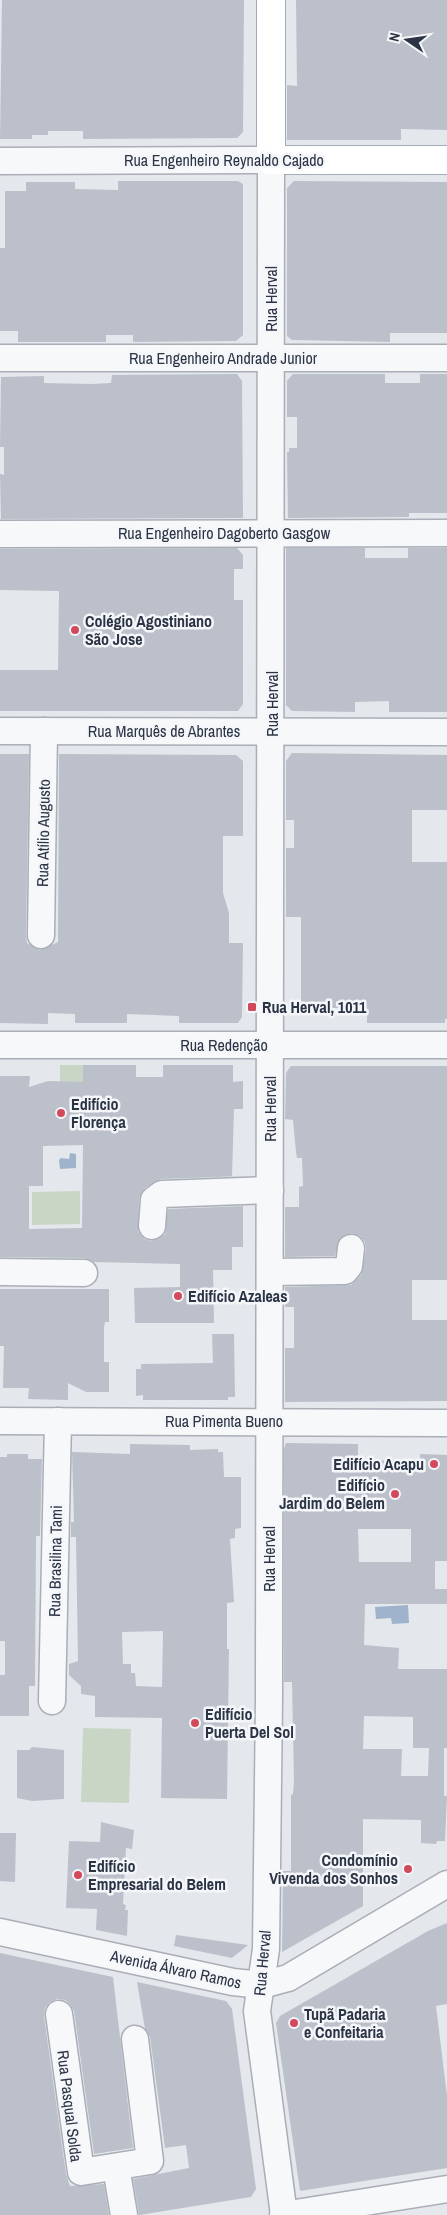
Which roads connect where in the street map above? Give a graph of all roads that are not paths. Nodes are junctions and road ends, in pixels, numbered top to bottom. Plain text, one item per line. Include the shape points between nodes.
1 (271, 0) edge
2 (271, 160) junction
3 (447, 160) edge
4 (0, 161) edge
5 (0, 358) edge
6 (272, 358) junction
7 (447, 358) edge
8 (272, 533) junction
9 (447, 533) edge
10 (0, 534) edge
11 (0, 731) edge
12 (44, 731) junction
13 (272, 732) junction
14 (447, 732) edge
15 (42, 935) dead end
16 (0, 1045) edge
17 (271, 1045) junction
18 (447, 1045) edge
19 (270, 1190) junction
20 (152, 1226) dead end
21 (351, 1248) dead end
22 (0, 1272) edge
23 (270, 1272) junction
24 (84, 1273) dead end
25 (0, 1421) edge
26 (58, 1421) junction
27 (270, 1421) junction
28 (447, 1423) edge
29 (52, 1701) dead end
30 (447, 1884) edge
31 (0, 1932) edge
32 (262, 1985) junction
33 (59, 2014) dead end
34 (135, 2039) dead end
35 (116, 2167) junction
36 (447, 2190) edge
37 (124, 2215) edge
38 (284, 2215) edge

1 - 2 main road, Rua Herval
2 - 3 main road, Rua Engenheiro Reynaldo Cajado
2 - 4 street, Rua Engenheiro Reynaldo Cajado
2 - 6 street, Rua Herval
5 - 6 street, Rua Engenheiro Andrade Junior
6 - 7 street, Rua Engenheiro Andrade Junior
6 - 8 street, Rua Herval
8 - 9 street, Rua Engenheiro Dagoberto Gasgow
8 - 10 street, Rua Engenheiro Dagoberto Gasgow
8 - 13 street, Rua Herval
11 - 12 street, Rua Marquês de Abrantes
12 - 13 street, Rua Marquês de Abrantes
12 - 15 street, Rua Atílio Augusto
13 - 14 street, Rua Marquês de Abrantes
13 - 17 street, Rua Herval
16 - 17 street, Rua Redenção
17 - 18 street, Rua Redenção
17 - 19 street, Rua Herval
19 - 20 street via 162,1194 154,1200
19 - 23 street, Rua Herval
21 - 23 street via 345,1272
22 - 24 street
23 - 27 street, Rua Herval
25 - 26 street, Rua Pimenta Bueno
26 - 27 street, Rua Pimenta Bueno
26 - 29 street, Rua Brasilina Tami
27 - 28 street, Rua Pimenta Bueno
27 - 32 street, Rua Herval via 266,1930
30 - 32 street, Avenida Álvaro Ramos via 288,1978
31 - 32 street, Avenida Álvaro Ramos via 233,1982
32 - 38 street, Rua Herval via 257,2011
33 - 35 street, Rua Pasqual Solda via 79,2170 82,2173
34 - 35 street via 151,2160
35 - 37 street
36 - 38 street

